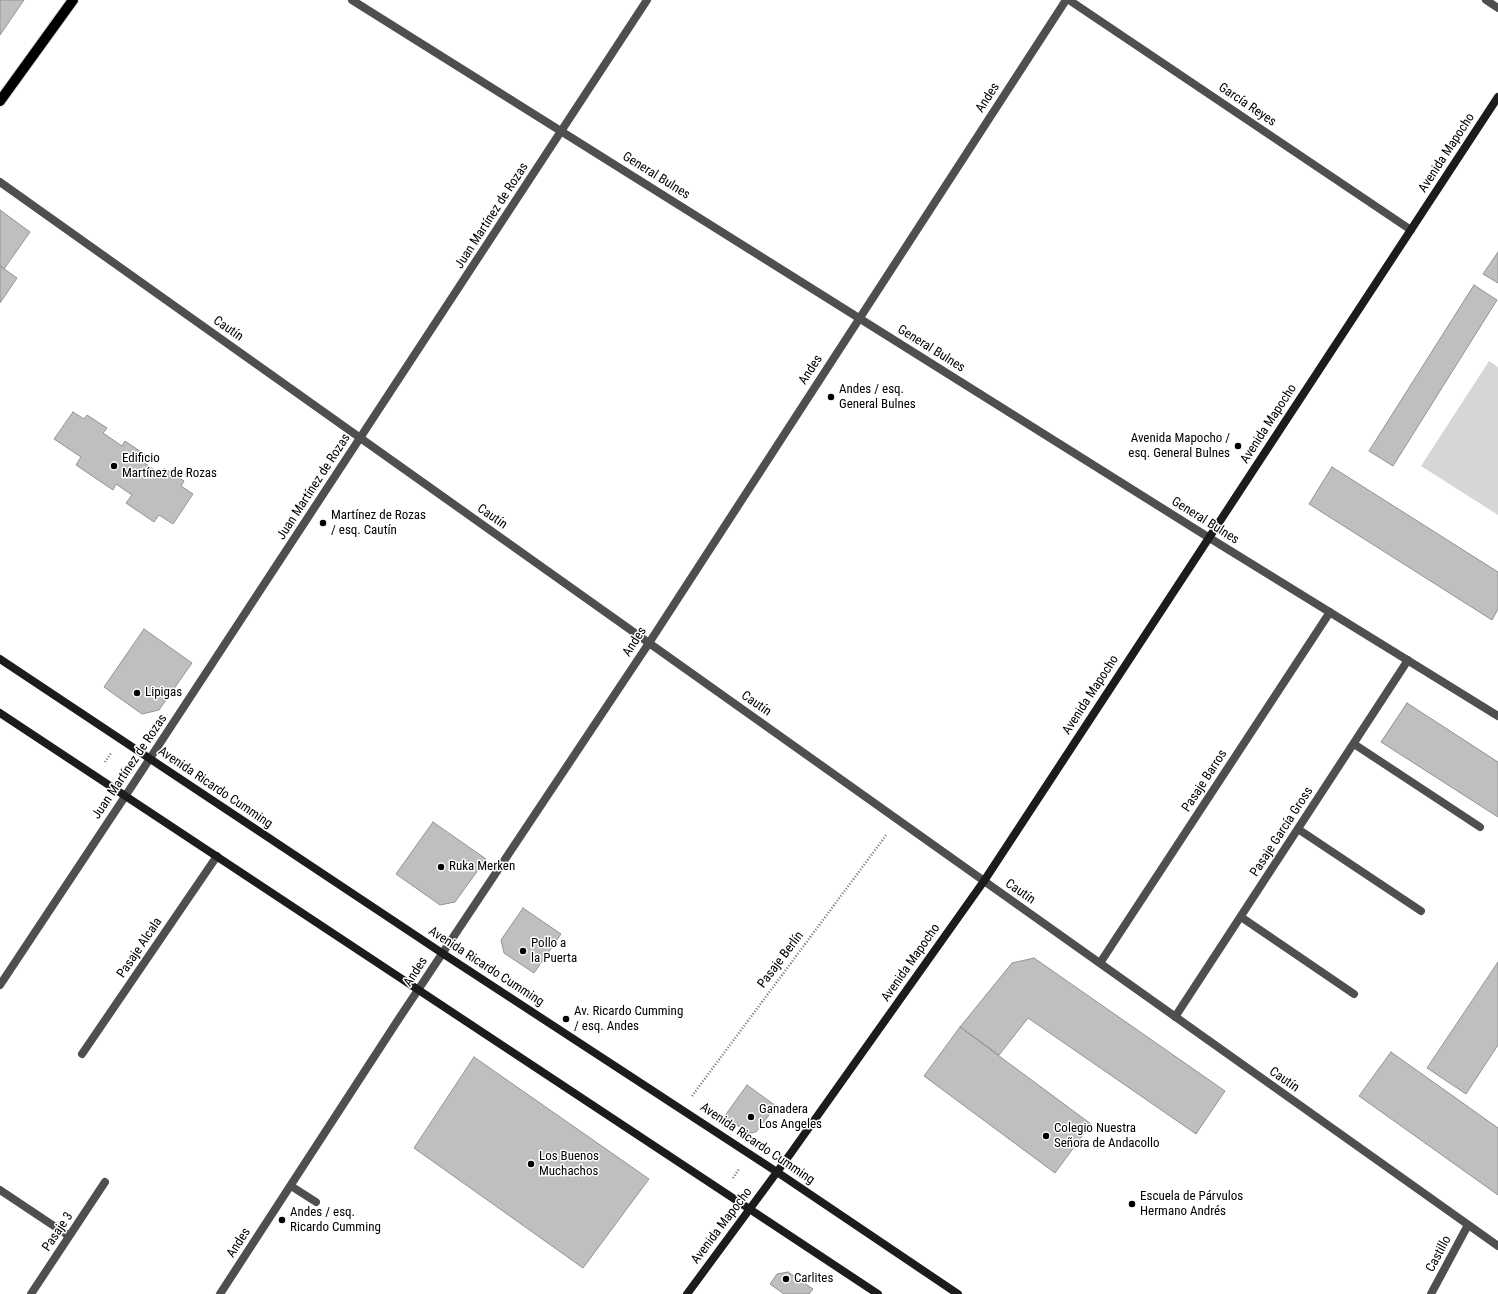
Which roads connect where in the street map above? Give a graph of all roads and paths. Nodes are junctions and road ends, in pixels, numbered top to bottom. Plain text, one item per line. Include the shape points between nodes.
1 (73, 0) edge
2 (352, 0) edge
3 (647, 0) edge
4 (1066, 0) edge
5 (1069, 0) edge
6 (1486, 0) edge
7 (1498, 8) edge
8 (1498, 96) edge
9 (0, 101) edge
10 (561, 131) junction
11 (0, 182) edge
12 (1411, 230) junction
13 (859, 318) junction
14 (360, 438) junction
15 (1208, 537) junction
16 (1330, 612) junction
17 (649, 643) junction
18 (0, 659) edge
19 (1408, 660) junction
20 (0, 712) edge
21 (1498, 716) edge
22 (120, 739) junction
23 (1354, 744) junction
24 (150, 760) junction
25 (96, 776) junction
26 (126, 795) junction
27 (1480, 827) dead end
28 (1298, 829) junction
29 (883, 839) dead end
30 (217, 856) junction
31 (984, 881) junction
32 (1421, 911) dead end
33 (1241, 916) junction
34 (442, 953) junction
35 (1100, 963) junction
36 (0, 985) edge
37 (419, 989) junction
38 (1354, 994) dead end
39 (1175, 1017) junction
40 (82, 1054) dead end
41 (695, 1092) dead end
42 (750, 1154) junction
43 (777, 1172) junction
44 (105, 1182) dead end
45 (291, 1186) junction
46 (0, 1190) edge
47 (723, 1190) junction
48 (316, 1202) dead end
49 (751, 1208) junction
50 (1468, 1225) junction
51 (69, 1236) junction
52 (1498, 1246) edge
53 (31, 1294) edge
54 (220, 1294) edge
55 (687, 1294) edge
56 (878, 1294) edge
57 (958, 1294) edge
58 (1431, 1294) edge

1 - 9 main road
2 - 10 street, General Bulnes
3 - 10 street, Juan Martínez de Rozas
4 - 13 street, Andes
5 - 12 street, García Reyes
6 - 7 street
8 - 12 main road, Avenida Mapocho
10 - 13 street, General Bulnes
10 - 14 street, Juan Martínez de Rozas
11 - 14 street, Cautín
12 - 15 main road, Avenida Mapocho
13 - 15 street, General Bulnes
13 - 17 street, Andes
14 - 17 street, Cautín
14 - 24 street, Juan Martínez de Rozas
15 - 16 street, General Bulnes
15 - 31 main road, Avenida Mapocho
16 - 19 street, General Bulnes
16 - 35 street, Pasaje Barros
17 - 31 street, Cautín
17 - 34 street, Andes
18 - 22 main road, Avenida Ricardo Cumming
19 - 21 street, General Bulnes
19 - 23 street, Pasaje García Gross
20 - 25 main road
22 - 24 main road, Avenida Ricardo Cumming
22 - 25 path
23 - 27 street
23 - 28 street, Pasaje García Gross
24 - 26 street, Juan Martínez de Rozas
24 - 34 main road, Avenida Ricardo Cumming
25 - 26 main road
26 - 30 main road
26 - 36 street, Juan Martínez de Rozas
28 - 32 street
28 - 33 street, Pasaje García Gross
29 - 41 path, Pasaje Berlín
30 - 37 main road
30 - 40 street, Pasaje Alcala
31 - 35 street, Cautín
31 - 43 main road, Avenida Mapocho
33 - 38 street
33 - 39 street, Pasaje García Gross
34 - 37 street, Andes
34 - 42 main road, Avenida Ricardo Cumming
35 - 39 street, Cautín
37 - 45 street, Andes
37 - 47 main road
39 - 50 street, Cautín
42 - 43 main road, Avenida Ricardo Cumming
42 - 47 path
43 - 49 main road, Avenida Mapocho
43 - 57 main road, Avenida Ricardo Cumming
44 - 51 street, Pasaje 3
45 - 48 street
45 - 54 street, Andes
46 - 51 street
47 - 49 main road
49 - 55 main road, Avenida Mapocho
49 - 56 main road
50 - 52 street, Cautín
50 - 58 street, Castillo
51 - 53 street, Pasaje 3

